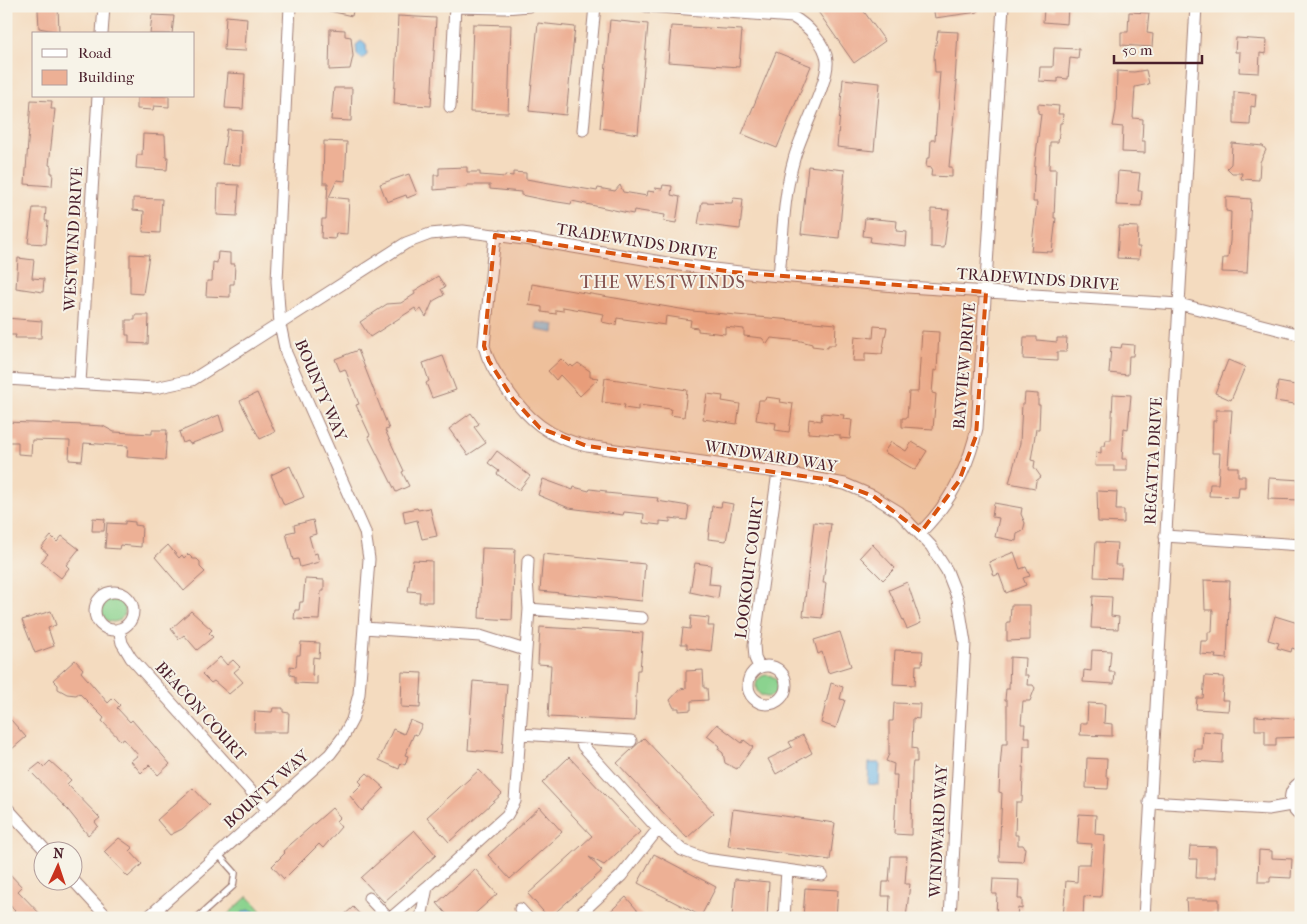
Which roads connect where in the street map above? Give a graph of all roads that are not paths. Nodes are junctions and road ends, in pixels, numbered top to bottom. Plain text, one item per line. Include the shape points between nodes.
1 (104, 6) edge
2 (290, 6) edge
3 (529, 6) edge
4 (596, 6) edge
5 (646, 6) edge
6 (1003, 6) edge
7 (1196, 6) edge
8 (455, 7) edge
9 (102, 32) edge
10 (98, 98) edge
11 (450, 107) dead end
12 (583, 130) dead end
13 (495, 236) junction
14 (779, 276) junction
15 (986, 292) junction
16 (1179, 304) junction
17 (280, 324) junction
18 (1301, 335) edge
19 (6, 378) edge
20 (80, 383) junction
21 (778, 472) junction
22 (920, 532) junction
23 (1165, 536) junction
24 (1301, 546) edge
25 (528, 560) dead end
26 (529, 609) junction
27 (642, 618) dead end
28 (364, 628) junction
29 (119, 629) dead end
30 (525, 650) junction
31 (759, 667) dead end
32 (520, 734) junction
33 (580, 738) junction
34 (631, 741) dead end
35 (1301, 782) edge
36 (1149, 802) junction
37 (1291, 805) junction
38 (6, 807) edge
39 (268, 810) junction
40 (1301, 816) edge
41 (658, 829) junction
42 (38, 842) edge
43 (218, 854) junction
44 (787, 870) junction
45 (822, 875) dead end
46 (427, 887) junction
47 (82, 890) edge
48 (369, 898) dead end
49 (159, 907) junction
50 (520, 909) dead end
51 (108, 918) edge
52 (147, 918) edge
53 (169, 918) edge
54 (196, 918) edge
55 (389, 918) edge
56 (421, 918) edge
57 (528, 918) edge
58 (576, 918) edge
59 (784, 918) edge
60 (950, 918) edge
61 (1144, 918) edge

1 - 9 street
2 - 17 street, BOUNTY WAY via 277,281
3 - 8 street
4 - 12 street
5 - 14 street via 793,17 812,32 826,53 826,72 798,142 791,170
6 - 15 street, BAYVIEW DRIVE
7 - 16 street, REGATTA DRIVE
8 - 11 street
10 - 20 street, WESTWIND DRIVE
13 - 14 street, TRADEWINDS DRIVE via 679,265
13 - 17 street, TRADEWINDS DRIVE via 455,231 414,239
13 - 21 street, WINDWARD WAY via 484,346 493,369 532,421 552,435 587,446
14 - 15 street, TRADEWINDS DRIVE
15 - 16 street, TRADEWINDS DRIVE
15 - 22 street, BAYVIEW DRIVE via 978,420 972,452 951,495
16 - 18 street, TRADEWINDS DRIVE
16 - 23 street, REGATTA DRIVE
17 - 20 street, TRADEWINDS DRIVE via 192,380 156,388
17 - 28 street, BOUNTY WAY via 286,353 365,532 369,559
19 - 20 street, TRADEWINDS DRIVE
21 - 22 street, WINDWARD WAY via 831,480 860,490 899,512
21 - 31 street, LOOKOUT COURT via 754,645
22 - 60 street, WINDWARD WAY via 947,571 958,599 964,629 965,661
23 - 24 street
23 - 36 street, REGATTA DRIVE
25 - 26 street
26 - 27 street
26 - 30 street
28 - 30 street via 480,636
28 - 39 street, BOUNTY WAY via 359,694 348,729 330,754
29 - 39 street, BEACON COURT via 122,643 131,658
30 - 32 street
32 - 33 street
32 - 46 street via 515,800 511,810
33 - 34 street
33 - 41 street via 590,754
35 - 37 street via 1291,793
36 - 37 street via 1268,809
36 - 61 street, REGATTA DRIVE
37 - 40 street
38 - 42 street
39 - 43 street, BOUNTY WAY
41 - 44 street via 682,850 699,857
41 - 58 street via 622,876
43 - 49 street, BOUNTY WAY
43 - 54 lane via 235,873 234,886
44 - 45 street
44 - 59 street
46 - 55 street
46 - 56 street
47 - 51 street
48 - 55 street
49 - 52 street, BOUNTY WAY
49 - 53 lane
50 - 57 street

